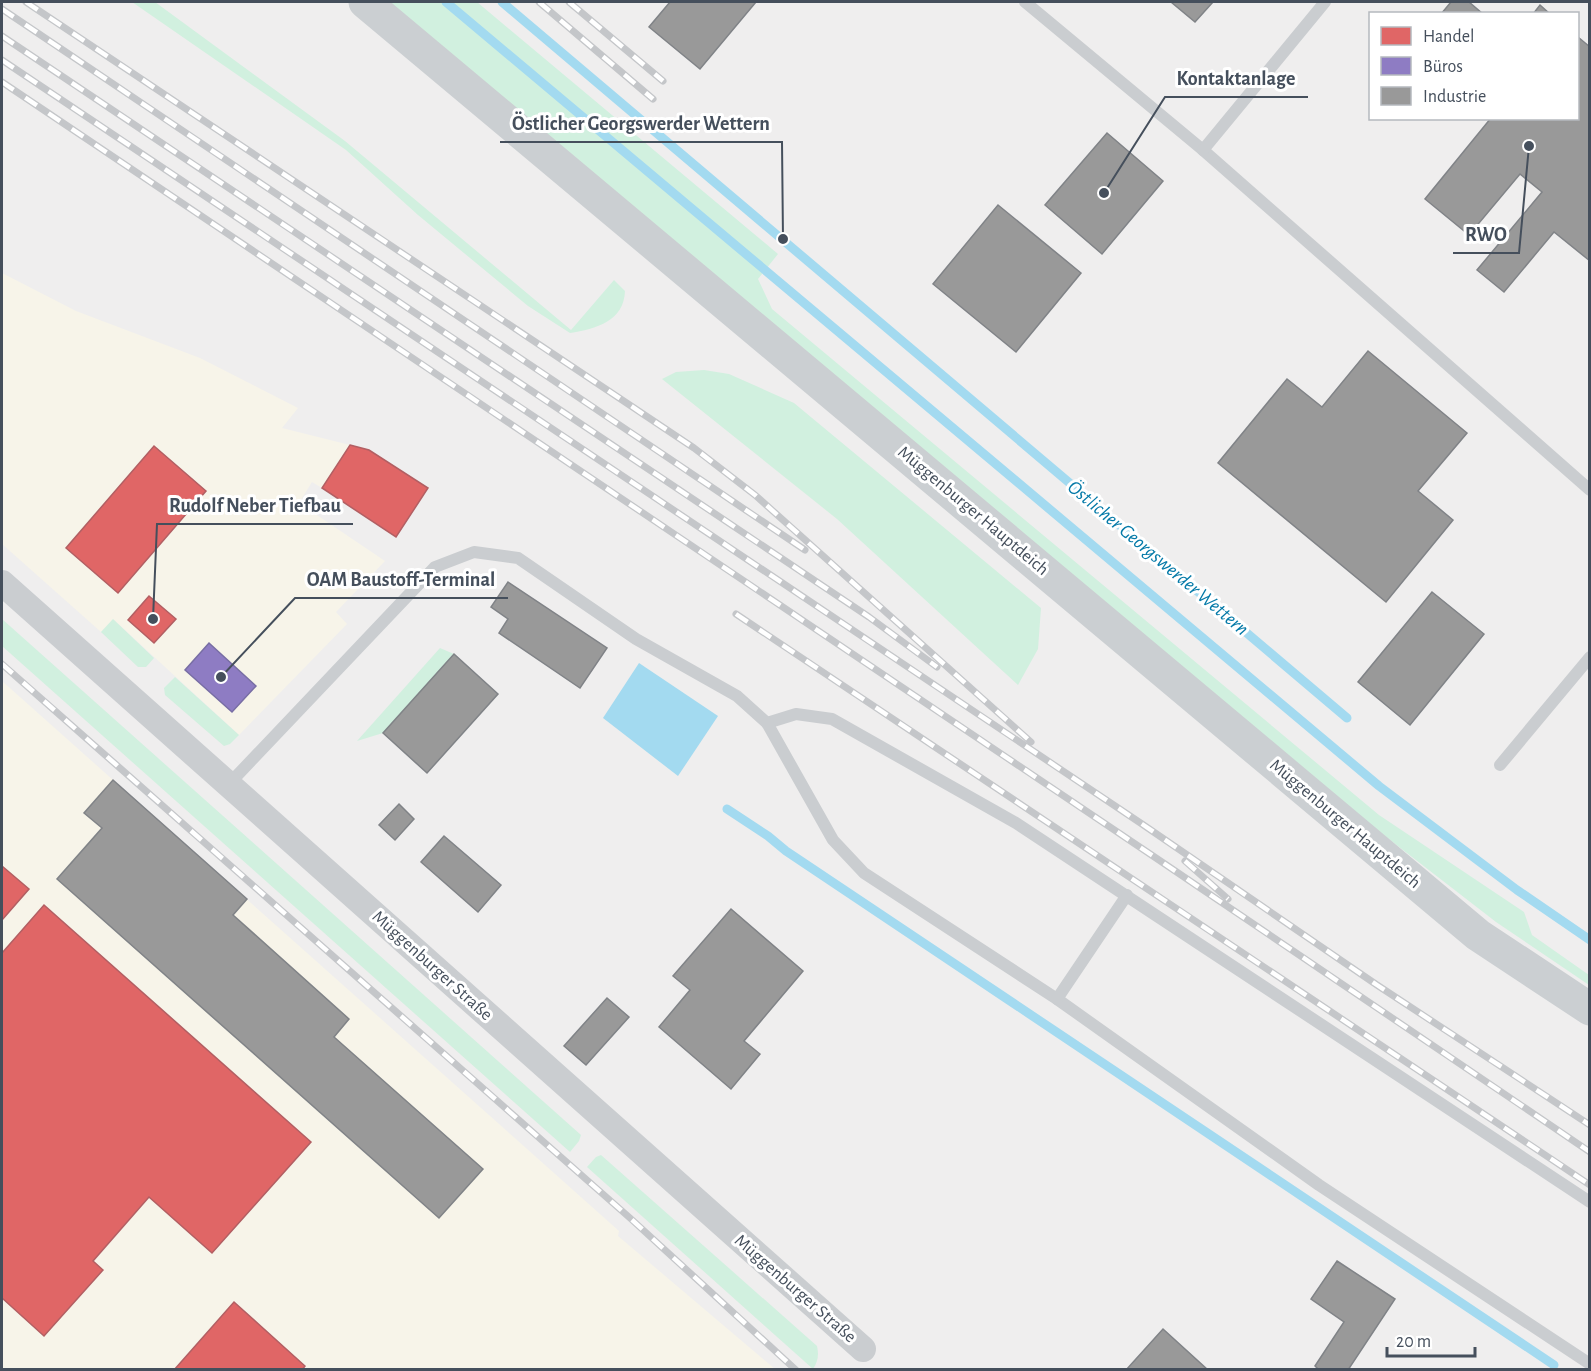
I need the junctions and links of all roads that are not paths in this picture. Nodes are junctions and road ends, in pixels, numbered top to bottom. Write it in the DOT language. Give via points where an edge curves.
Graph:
graph roads {
  1 [pos="365,2"];
  2 [pos="1025,2"];
  3 [pos="1325,2"];
  4 [pos="1203,150"];
  5 [pos="1590,490"];
  6 [pos="2,583"];
  7 [pos="1590,657"];
  8 [pos="767,723"];
  9 [pos="1500,765"];
  10 [pos="228,785"];
  11 [pos="1126,895"];
  12 [pos="1057,999"];
  13 [pos="1590,1009"];
  14 [pos="1590,1202"];
  15 [pos="863,1348"];
  16 [pos="1590,1364"];
  1 -- 13 [label="street, Müggenburger Hauptdeich" via="1478,935"];
  2 -- 4 [label="lane"];
  3 -- 4 [label="lane"];
  4 -- 5 [label="lane"];
  6 -- 10 [label="street, Müggenburger Straße"];
  7 -- 9 [label="lane"];
  8 -- 10 [label="lane" via="736,696 636,639 518,558 474,552 435,567"];
  8 -- 11 [label="lane" via="796,714 832,718 1016,823"];
  8 -- 12 [label="lane" via="833,840 864,873"];
  10 -- 15 [label="street, Müggenburger Straße"];
  11 -- 12 [label="lane"];
  11 -- 14 [label="lane"];
  12 -- 16 [label="lane" via="1319,1185"];
}
